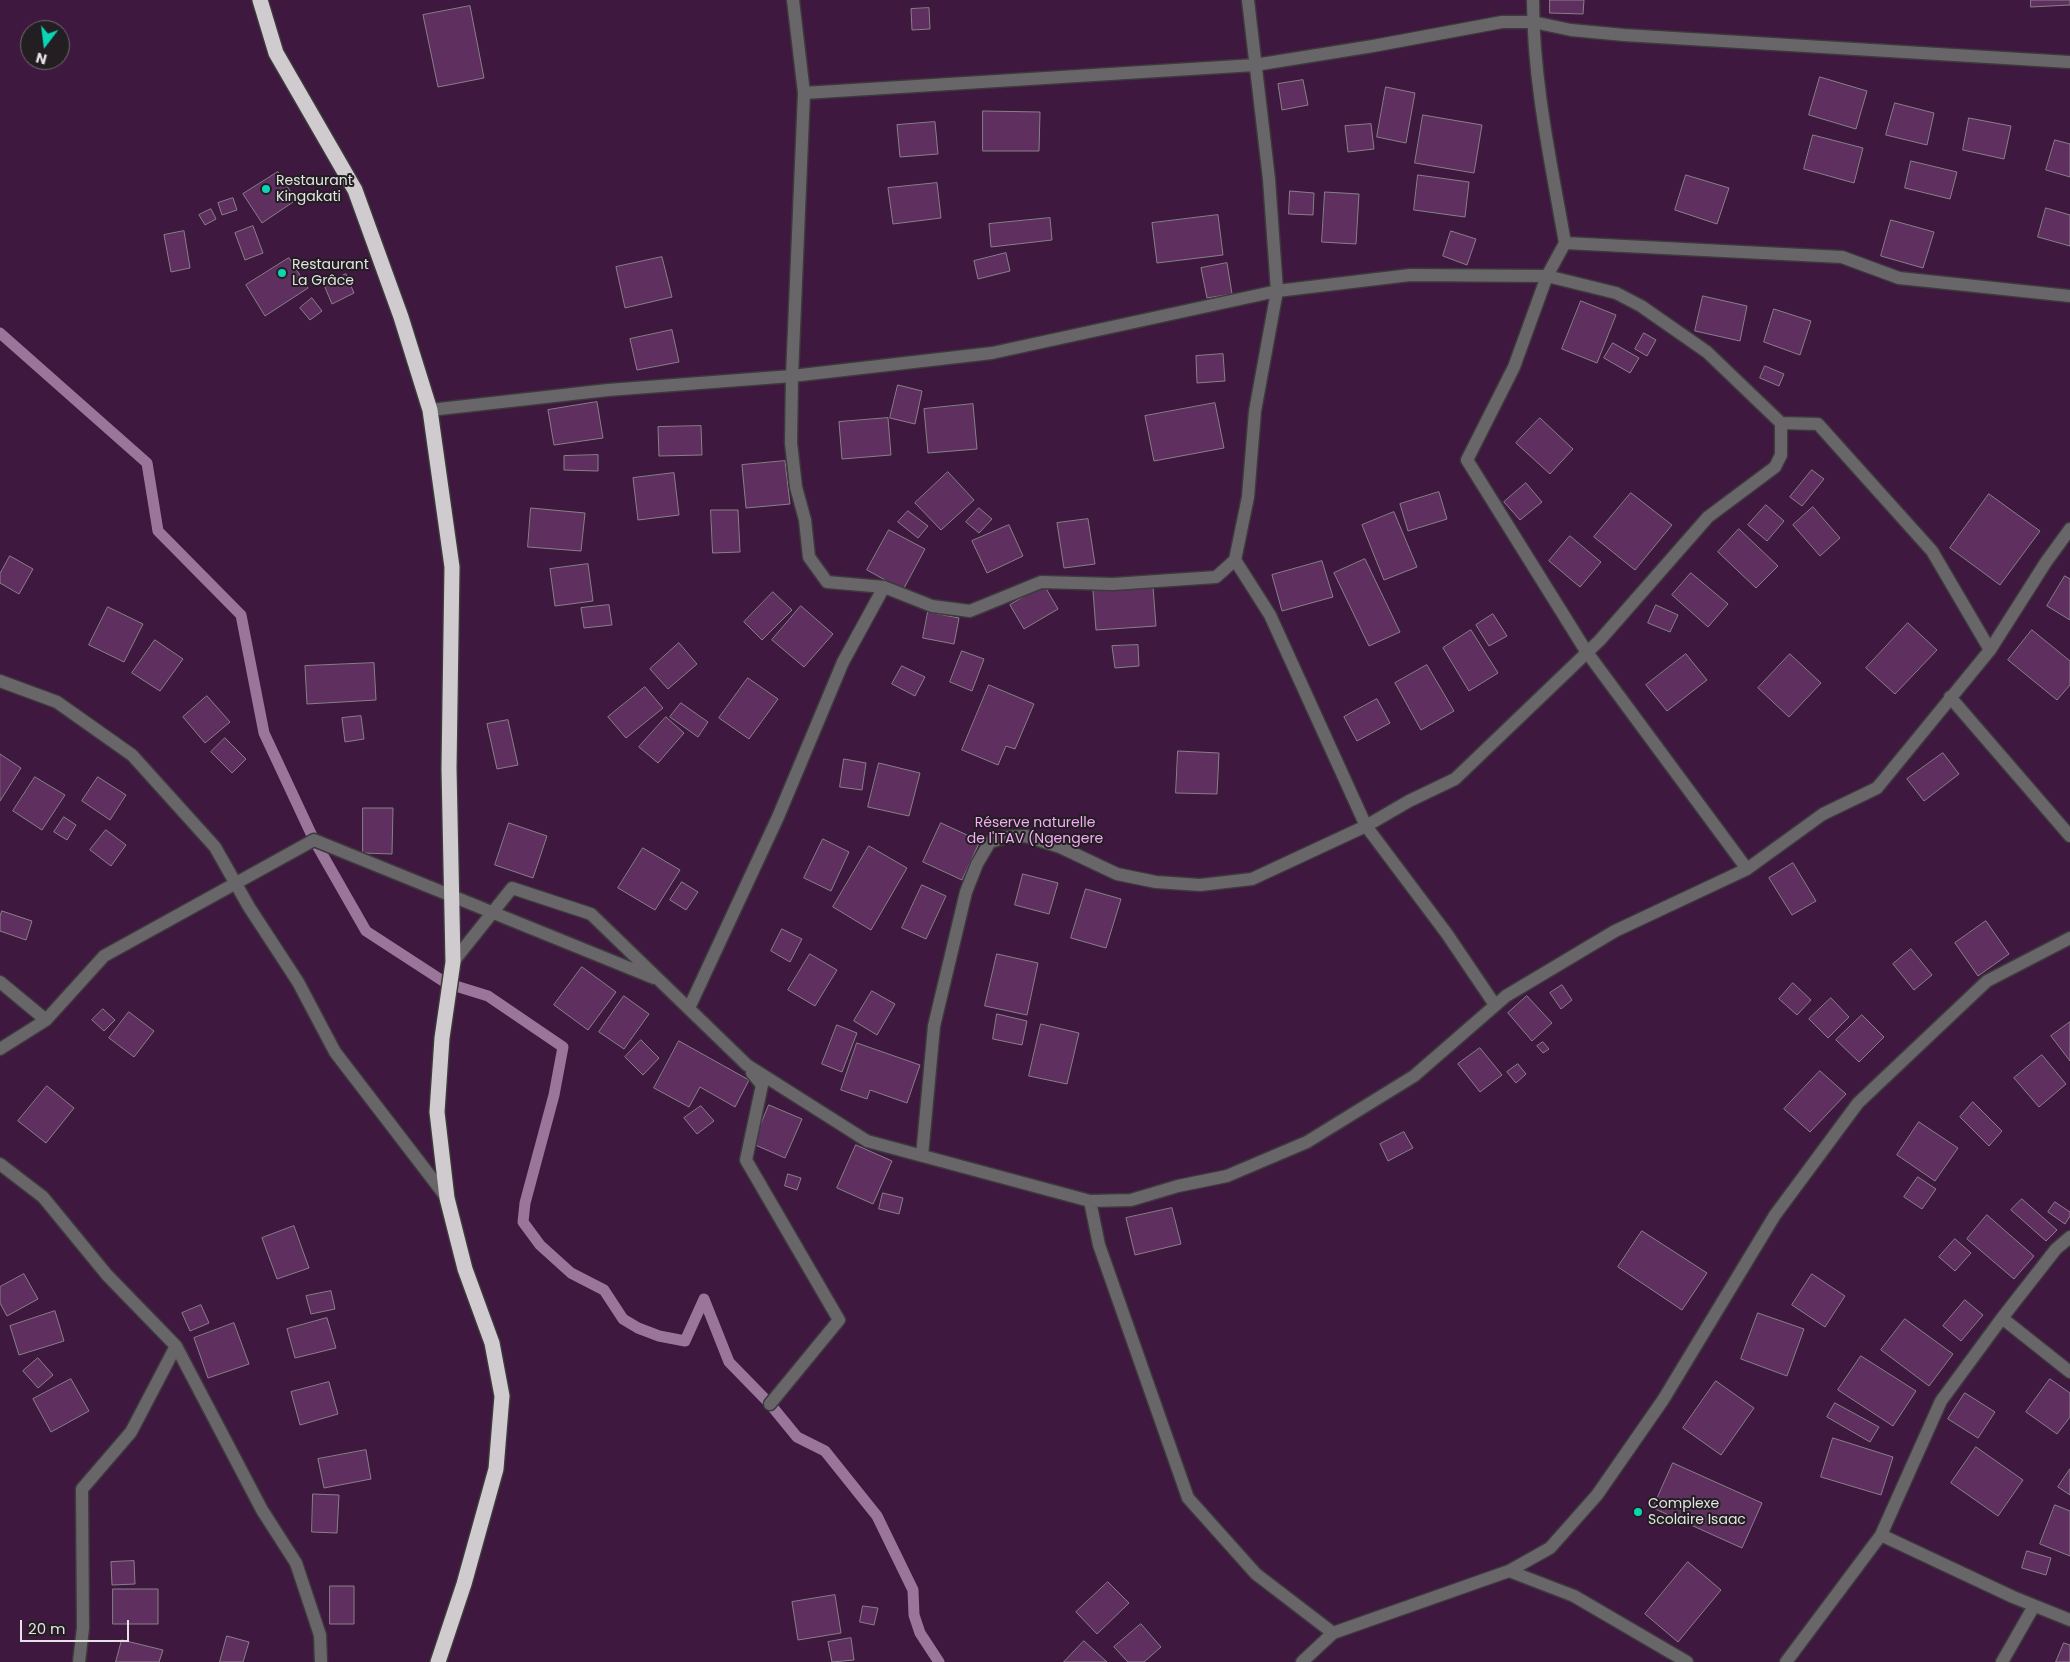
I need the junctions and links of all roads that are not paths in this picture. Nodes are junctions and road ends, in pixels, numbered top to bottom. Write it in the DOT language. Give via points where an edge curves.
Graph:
graph roads {
  1 [pos="260,0"];
  2 [pos="793,0"];
  3 [pos="1248,0"];
  4 [pos="1533,0"];
  5 [pos="1533,22"];
  6 [pos="2070,62"];
  7 [pos="1255,65"];
  8 [pos="804,93"];
  9 [pos="1565,242"];
  10 [pos="1547,276"];
  11 [pos="1277,290"];
  12 [pos="2070,296"];
  13 [pos="792,376"];
  14 [pos="430,410"];
  15 [pos="1782,423"];
  16 [pos="2070,529"];
  17 [pos="1235,560"];
  18 [pos="884,587"];
  19 [pos="1990,650"];
  20 [pos="1586,651"];
  21 [pos="0,681"];
  22 [pos="1950,697"];
  23 [pos="1366,826"];
  24 [pos="2070,836"];
  25 [pos="1747,869"];
  26 [pos="2070,938"];
  27 [pos="453,962"];
  28 [pos="0,982"];
  29 [pos="1495,1005"];
  30 [pos="690,1008"];
  31 [pos="46,1020"];
  32 [pos="0,1049"];
  33 [pos="922,1156"];
  34 [pos="0,1164"];
  35 [pos="448,1198"];
  36 [pos="1090,1201"];
  37 [pos="2070,1237"];
  38 [pos="2002,1318"];
  39 [pos="176,1346"];
  40 [pos="2070,1372"];
  41 [pos="770,1404"];
  42 [pos="1881,1535"];
  43 [pos="1509,1571"];
  44 [pos="2034,1606"];
  45 [pos="2070,1620"];
  46 [pos="1333,1633"];
  47 [pos="79,1662"];
  48 [pos="321,1662"];
  49 [pos="438,1662"];
  50 [pos="1302,1662"];
  51 [pos="1686,1662"];
  52 [pos="1786,1662"];
  53 [pos="2002,1662"];
  1 -- 14 [label="highway" via="276,53 355,190"];
  2 -- 8 [label="street"];
  3 -- 7 [label="street"];
  4 -- 5 [label="street"];
  5 -- 6 [label="street" via="1571,30 1624,35"];
  5 -- 7 [label="street" via="1502,22"];
  5 -- 9 [label="street" via="1543,118"];
  7 -- 8 [label="street"];
  7 -- 11 [label="street" via="1269,179"];
  8 -- 13 [label="street"];
  9 -- 10 [label="street"];
  9 -- 12 [label="street" via="1842,257 1900,278"];
  10 -- 11 [label="street" via="1410,275"];
  10 -- 15 [label="street" via="1616,293 1640,306 1707,352"];
  10 -- 20 [label="street" via="1514,367 1467,460"];
  11 -- 13 [label="street" via="992,353"];
  11 -- 17 [label="street" via="1255,411 1248,498"];
  13 -- 14 [label="street" via="608,390"];
  13 -- 18 [label="street" via="791,442 810,557 826,582"];
  14 -- 27 [label="highway" via="452,567 449,768"];
  15 -- 19 [label="street" via="1818,424 1932,551"];
  15 -- 20 [label="street" via="1781,455 1775,467 1708,517 1600,640"];
  16 -- 19 [label="street"];
  17 -- 18 [label="street" via="1216,577 1113,584 1042,582 970,611 932,606"];
  17 -- 23 [label="street" via="1270,615"];
  18 -- 30 [label="street" via="843,662 778,817"];
  19 -- 22 [label="street"];
  20 -- 23 [label="street" via="1455,779"];
  20 -- 25 [label="street"];
  21 -- 35 [label="street" via="56,702 132,755 215,847 298,982 335,1052"];
  22 -- 24 [label="street"];
  22 -- 25 [label="street" via="1877,788 1823,814"];
  23 -- 29 [label="street" via="1447,934"];
  23 -- 33 [label="street" via="1252,879 1200,885 1156,882 1118,874 1060,846 1026,836 990,842 966,892 934,1026"];
  25 -- 29 [label="street" via="1615,931"];
  26 -- 43 [label="street" via="1987,981 1858,1103 1775,1215 1663,1400 1597,1495 1550,1548"];
  27 -- 30 [label="street" via="512,888 591,914"];
  27 -- 35 [label="highway" via="442,1038 437,1112"];
  28 -- 31 [label="street"];
  29 -- 36 [label="street" via="1414,1076 1307,1142 1228,1176 1131,1200"];
  30 -- 33 [label="street" via="747,1065 818,1112 867,1142"];
  31 -- 32 [label="street"];
  31 -- 41 [label="street" via="104,956 314,840 678,986 762,1085 746,1160 838,1320"];
  33 -- 36 [label="street"];
  34 -- 39 [label="street" via="43,1197 107,1275"];
  35 -- 49 [label="highway" via="464,1269 492,1343 502,1396 496,1469"];
  36 -- 46 [label="street" via="1099,1245 1188,1498 1256,1574"];
  37 -- 38 [label="street" via="2056,1249"];
  38 -- 40 [label="street"];
  38 -- 42 [label="street" via="1941,1401"];
  39 -- 47 [label="street" via="130,1432 82,1489"];
  39 -- 48 [label="street" via="262,1510 296,1563 320,1635"];
  42 -- 44 [label="street"];
  42 -- 52 [label="street"];
  43 -- 46 [label="street"];
  43 -- 51 [label="street" via="1574,1596"];
  44 -- 45 [label="street"];
  44 -- 53 [label="street"];
  46 -- 50 [label="street"];
}
